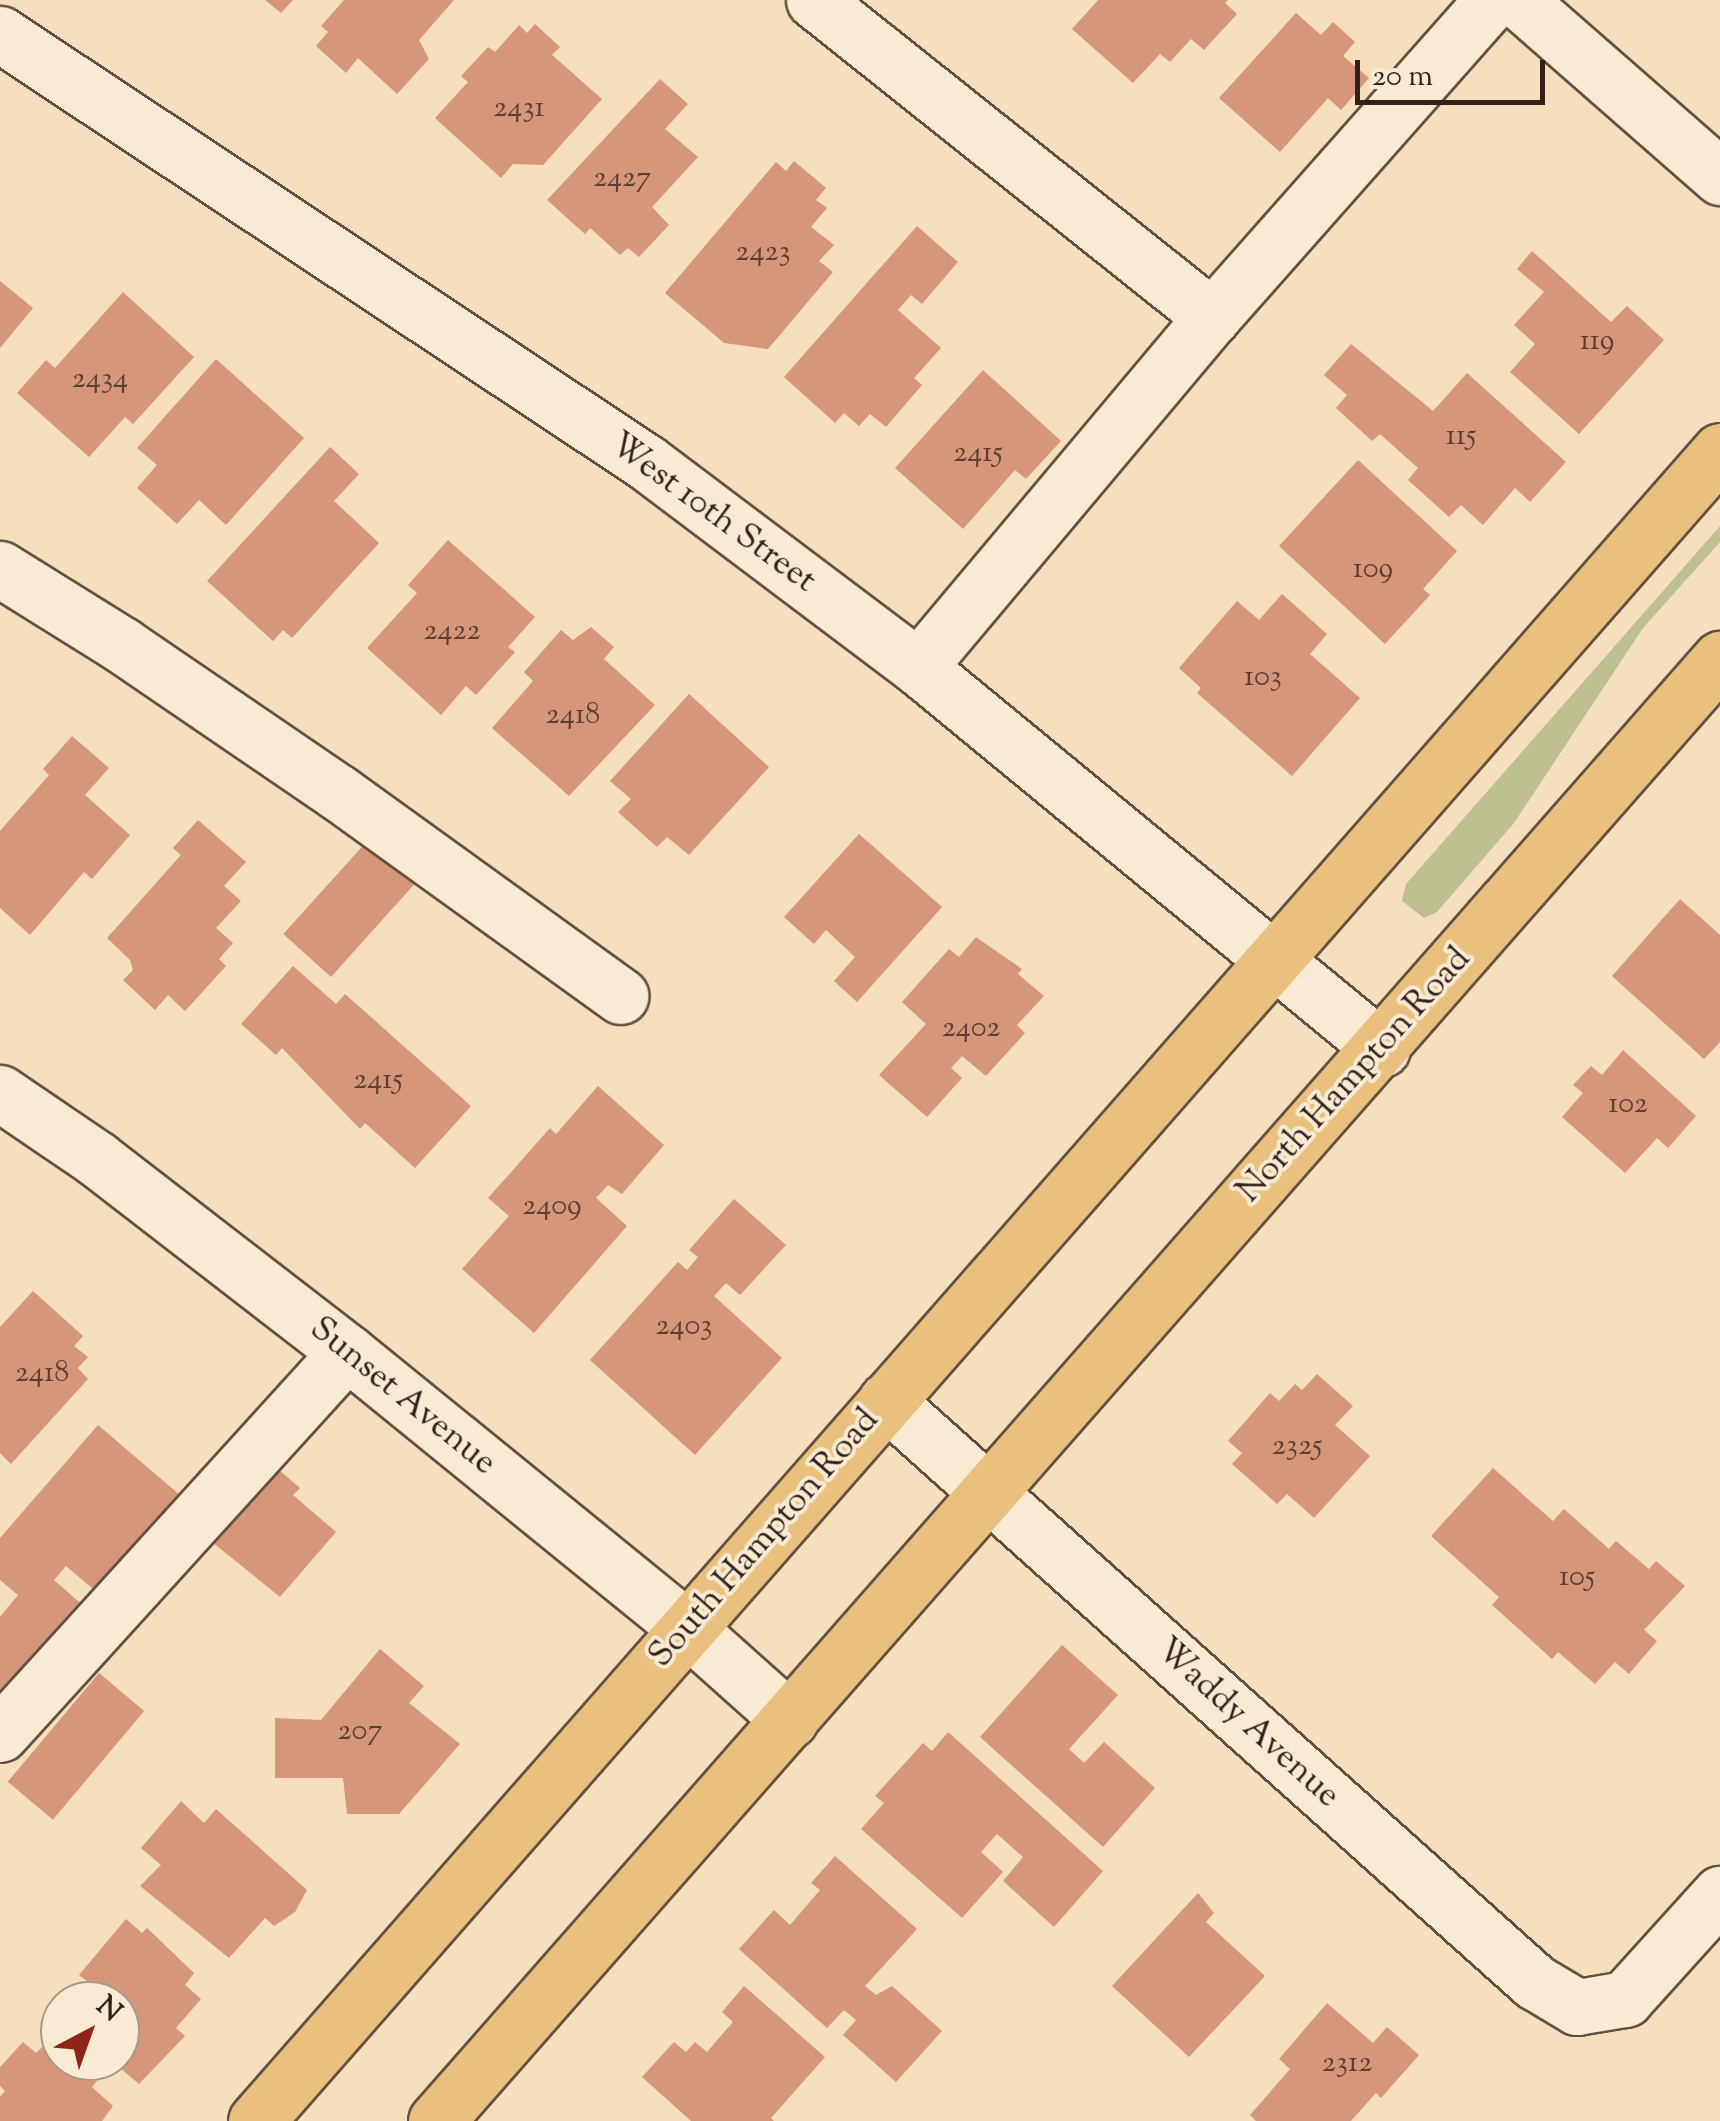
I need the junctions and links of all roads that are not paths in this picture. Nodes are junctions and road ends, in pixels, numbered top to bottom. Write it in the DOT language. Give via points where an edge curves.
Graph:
graph roads {
  1 [pos="814,0"];
  2 [pos="1492,0"];
  3 [pos="1518,0"];
  4 [pos="0,34"];
  5 [pos="1720,177"];
  6 [pos="1212,317"];
  7 [pos="1720,452"];
  8 [pos="0,569"];
  9 [pos="1720,659"];
  10 [pos="918,667"];
  11 [pos="1276,960"];
  12 [pos="620,996"];
  13 [pos="1382,1049"];
  14 [pos="0,1093"];
  15 [pos="347,1352"];
  16 [pos="886,1401"];
  17 [pos="990,1492"];
  18 [pos="687,1628"];
  19 [pos="790,1720"];
  20 [pos="0,1734"];
  21 [pos="1720,1894"];
  22 [pos="256,2121"];
  23 [pos="436,2121"];
  1 -- 6 [label="street"];
  2 -- 6 [label="street"];
  3 -- 5 [label="street"];
  4 -- 10 [label="street, West 10th Street" via="630,452"];
  6 -- 10 [label="street"];
  7 -- 11 [label="main road"];
  8 -- 12 [label="street" via="339,793"];
  9 -- 13 [label="main road, North Hampton Road"];
  10 -- 11 [label="street, West 10th Street"];
  11 -- 13 [label="street, West 10th Street"];
  11 -- 16 [label="main road, South Hampton Road"];
  13 -- 17 [label="main road, North Hampton Road"];
  14 -- 15 [label="street, Sunset Avenue"];
  15 -- 18 [label="street, Sunset Avenue"];
  15 -- 20 [label="street"];
  16 -- 17 [label="street, Waddy Avenue"];
  16 -- 18 [label="main road, South Hampton Road"];
  17 -- 19 [label="main road"];
  17 -- 21 [label="street, Waddy Avenue" via="1535,1982 1577,2008 1625,1998"];
  18 -- 19 [label="street, Sunset Avenue"];
  18 -- 22 [label="main road, South Hampton Road"];
  19 -- 23 [label="main road"];
}
